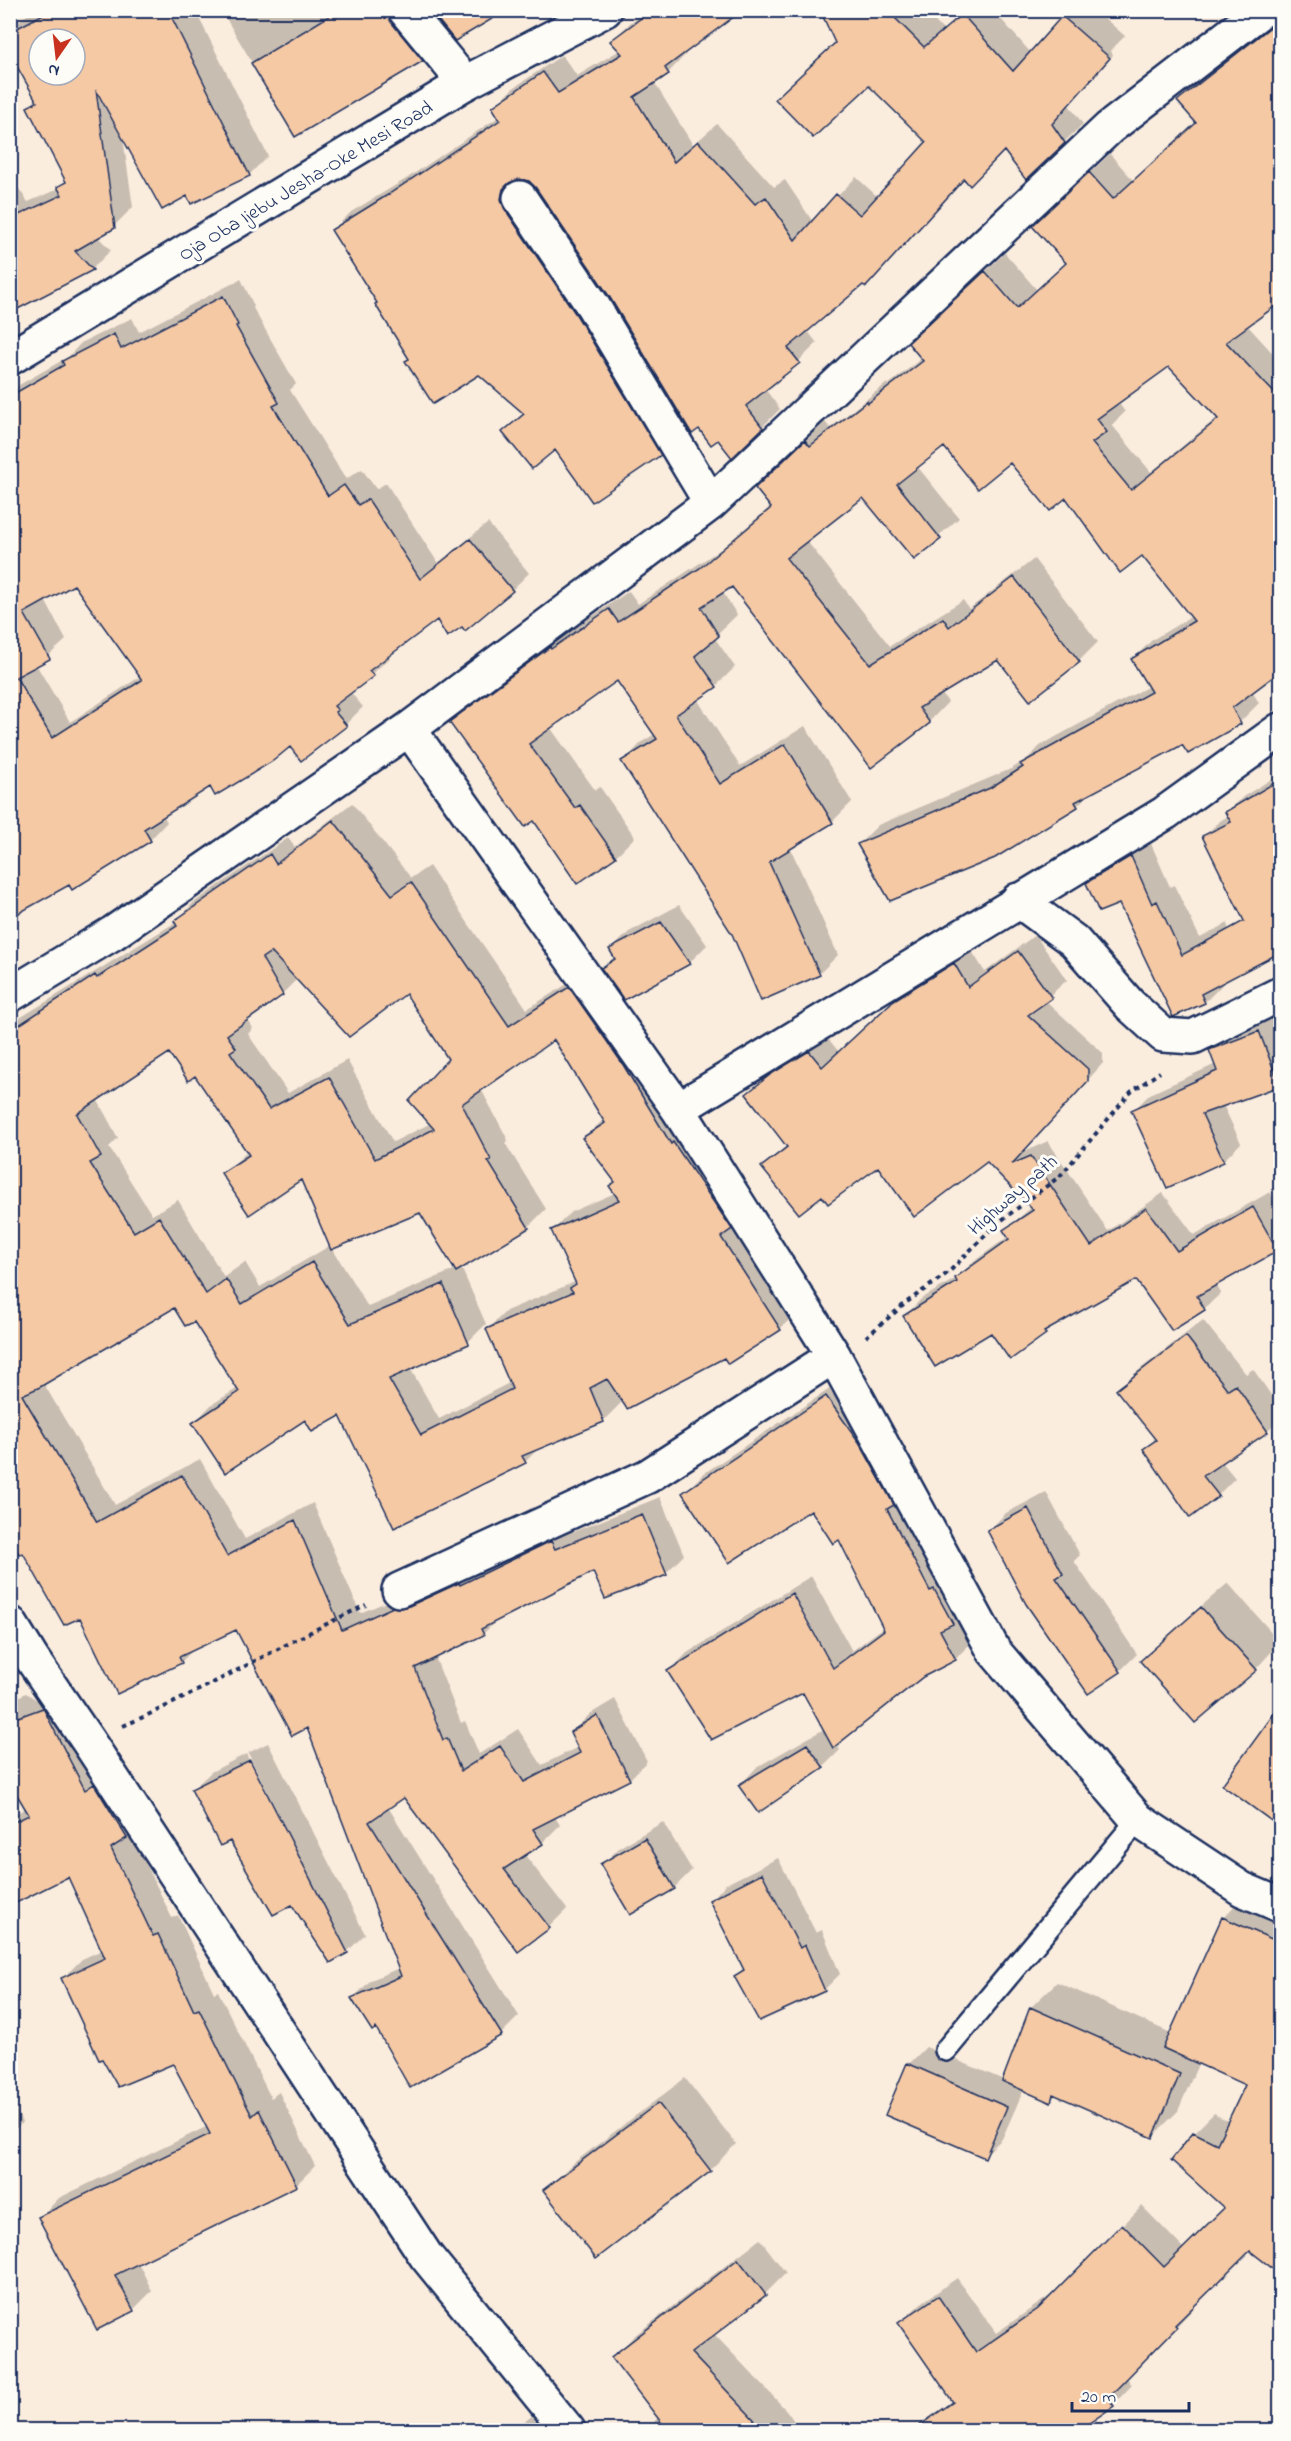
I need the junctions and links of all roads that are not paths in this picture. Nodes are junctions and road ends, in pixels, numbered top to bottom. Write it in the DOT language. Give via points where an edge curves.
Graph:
graph roads {
  1 [pos="405,10"];
  2 [pos="605,10"];
  3 [pos="1262,10"];
  4 [pos="465,83"];
  5 [pos="520,198"];
  6 [pos="10,358"];
  7 [pos="711,503"];
  8 [pos="409,729"];
  9 [pos="1281,729"];
  10 [pos="1018,900"];
  11 [pos="1281,994"];
  12 [pos="10,995"];
  13 [pos="678,1109"];
  14 [pos="834,1356"];
  15 [pos="399,1590"];
  16 [pos="10,1623"];
  17 [pos="21,1664"];
  18 [pos="1138,1820"];
  19 [pos="1281,1905"];
  20 [pos="946,2050"];
  21 [pos="568,2430"];
  1 -- 4 [label="street"];
  2 -- 4 [label="street, Oja Oba Ijebu Jesha-Oke Mesi Road"];
  3 -- 7 [label="street" via="1109,128"];
  4 -- 6 [label="street, Oja Oba Ijebu Jesha-Oke Mesi Road"];
  5 -- 7 [label="street" via="593,306"];
  7 -- 8 [label="street"];
  8 -- 12 [label="street" via="113,933"];
  8 -- 13 [label="street"];
  9 -- 10 [label="street" via="1165,813"];
  10 -- 11 [label="street" via="1074,941 1162,1035 1192,1037"];
  10 -- 13 [label="street"];
  13 -- 14 [label="street"];
  14 -- 15 [label="street" via="648,1476"];
  14 -- 18 [label="street" via="994,1651"];
  16 -- 17 [label="street"];
  17 -- 21 [label="street" via="88,1741 426,2256"];
  18 -- 19 [label="street" via="1242,1889"];
  18 -- 20 [label="lane"];
}
